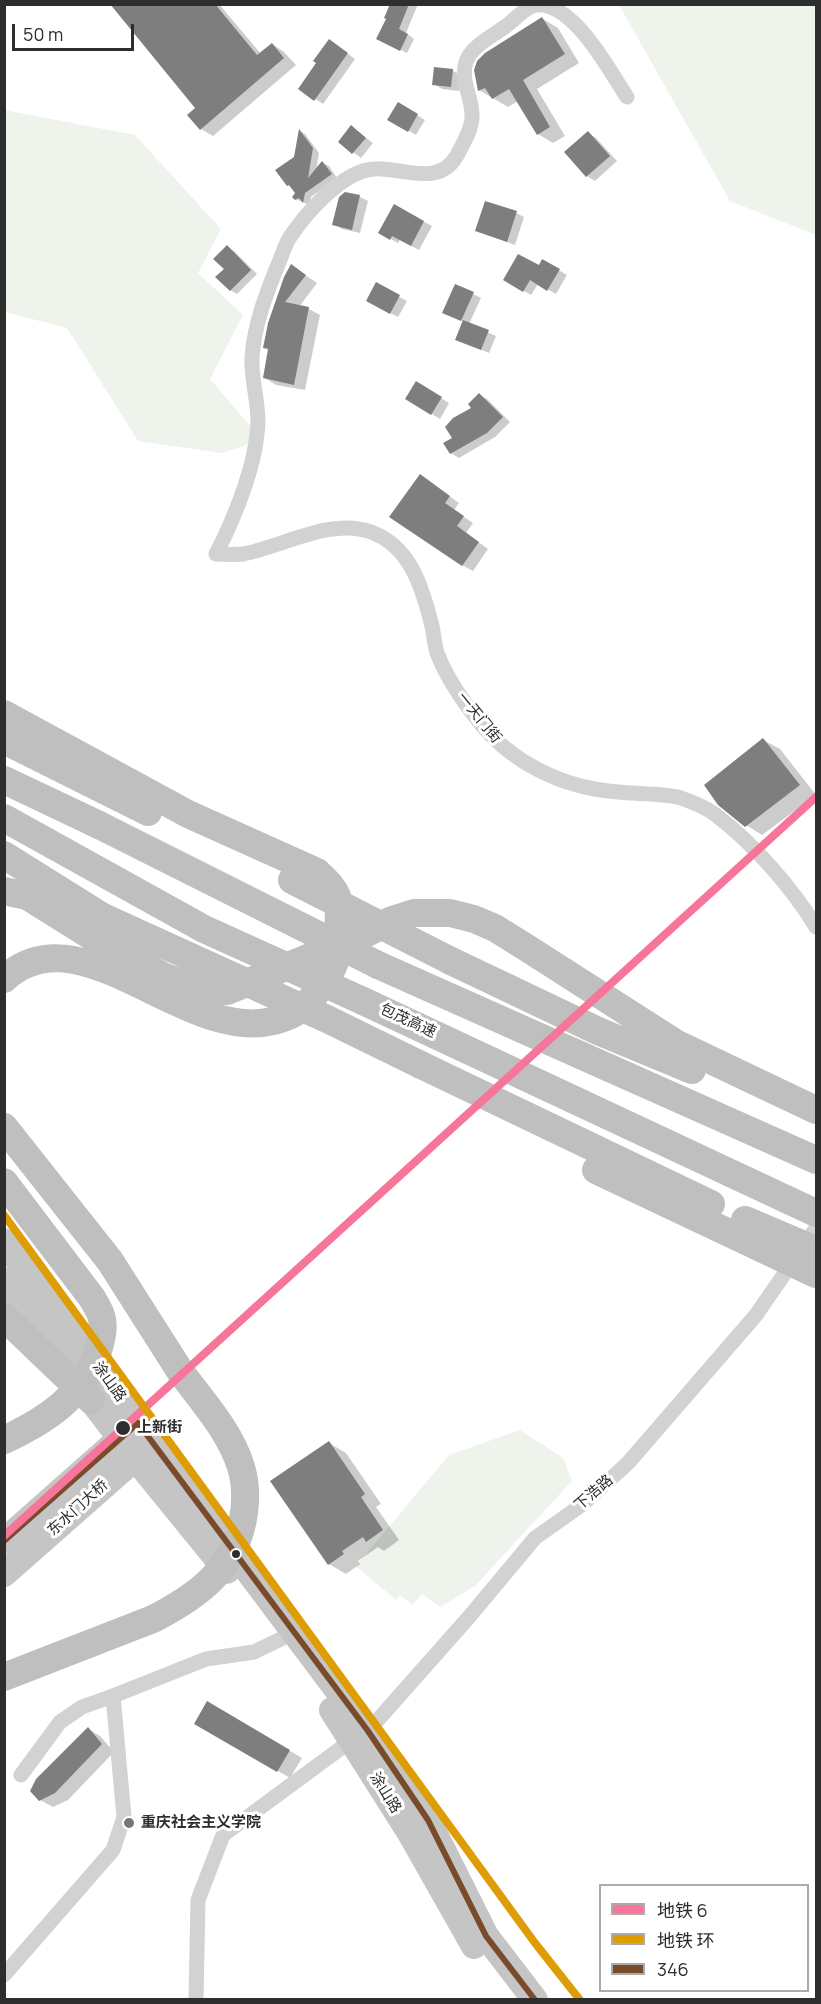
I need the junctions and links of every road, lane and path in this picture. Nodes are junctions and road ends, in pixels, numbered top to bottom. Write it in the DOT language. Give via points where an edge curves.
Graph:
graph roads {
  1 [pos="627,97"];
  2 [pos="4,714"];
  3 [pos="4,740"];
  4 [pos="4,780"];
  5 [pos="4,818"];
  6 [pos="4,855"];
  7 [pos="4,865"];
  8 [pos="45,882"];
  9 [pos="4,891"];
  10 [pos="816,927"];
  11 [pos="4,979"];
  12 [pos="676,1054"];
  13 [pos="816,1110"];
  14 [pos="816,1121"];
  15 [pos="4,1126"];
  16 [pos="4,1150"];
  17 [pos="816,1160"];
  18 [pos="600,1162"];
  19 [pos="4,1182"];
  20 [pos="816,1214"];
  21 [pos="816,1228"];
  22 [pos="4,1241"];
  23 [pos="816,1250"];
  24 [pos="816,1274"];
  25 [pos="4,1280"];
  26 [pos="4,1317"];
  27 [pos="180,1371"];
  28 [pos="91,1400"];
  29 [pos="4,1440"];
  30 [pos="136,1440"];
  31 [pos="4,1541"];
  32 [pos="4,1574"];
  33 [pos="283,1638"];
  34 [pos="4,1677"];
  35 [pos="113,1696"];
  36 [pos="360,1736"];
  37 [pos="21,1775"];
  38 [pos="4,1975"];
  39 [pos="196,2000"];
  40 [pos="513,2000"];
  41 [pos="535,2000"];
  1 -- 10 [label="street, 一天门街" via="581,28 564,13 534,5 470,53 463,78 473,116 466,137 446,168 432,174 365,170 336,186 308,215 289,238 264,298 252,358 258,421 255,441 235,517 216,554 243,554 332,530 359,529 383,538 404,554 413,570 432,623 437,653 455,687 506,751 548,776 596,791 679,797 716,814 749,844 801,903"];
  2 -- 11 [label="highway, bridge" via="188,814 317,872 340,900 336,957 320,988 303,1008 262,1024 213,1018 111,970 70,958 43,959 15,969"];
  3 -- 12 [label="highway, bridge" via="536,1002"];
  4 -- 17 [label="highway, bridge" via="378,965"];
  5 -- 20 [label="highway, 包茂高速, bridge" via="204,929"];
  6 -- 8 [label="highway"];
  7 -- 8 [label="highway"];
  8 -- 18 [label="highway, bridge" via="103,917 427,1068 504,1118"];
  9 -- 12 [label="highway, bridge" via="27,896 165,977 194,987 227,991 392,920 414,914 450,913 495,928"];
  12 -- 13 [label="highway"];
  12 -- 14 [label="highway"];
  15 -- 27 [label="highway" via="110,1261"];
  16 -- 27 [label="highway" via="96,1271"];
  18 -- 23 [label="highway, bridge"];
  18 -- 24 [label="highway, bridge"];
  19 -- 29 [label="highway, bridge" via="92,1298 102,1316 103,1334 93,1366 77,1390 59,1408"];
  21 -- 36 [label="street, 下浩路" via="756,1315 628,1463 584,1504 535,1538"];
  22 -- 30 [label="main road, 涂山路"];
  25 -- 28 [label="main road, 涂山路"];
  26 -- 28 [label="highway"];
  27 -- 34 [label="highway, bridge" via="232,1446 246,1484 243,1521 228,1560 213,1579 176,1607"];
  28 -- 30 [label="main road, 涂山路"];
  30 -- 31 [label="main road, 东水门大桥"];
  30 -- 32 [label="main road, 东水门大桥"];
  30 -- 33 [label="main road, 涂山路"];
  30 -- 36 [label="main road, 涂山路"];
  33 -- 35 [label="street" via="254,1652 206,1659"];
  33 -- 36 [label="main road, 涂山路"];
  35 -- 37 [label="street" via="82,1707 60,1722"];
  35 -- 38 [label="street" via="124,1817 113,1850"];
  36 -- 39 [label="street, 下浩路" via="223,1835 198,1900"];
  36 -- 40 [label="main road, 涂山路" via="471,1944"];
  36 -- 41 [label="main road, 涂山路" via="428,1820 486,1936"];
}
